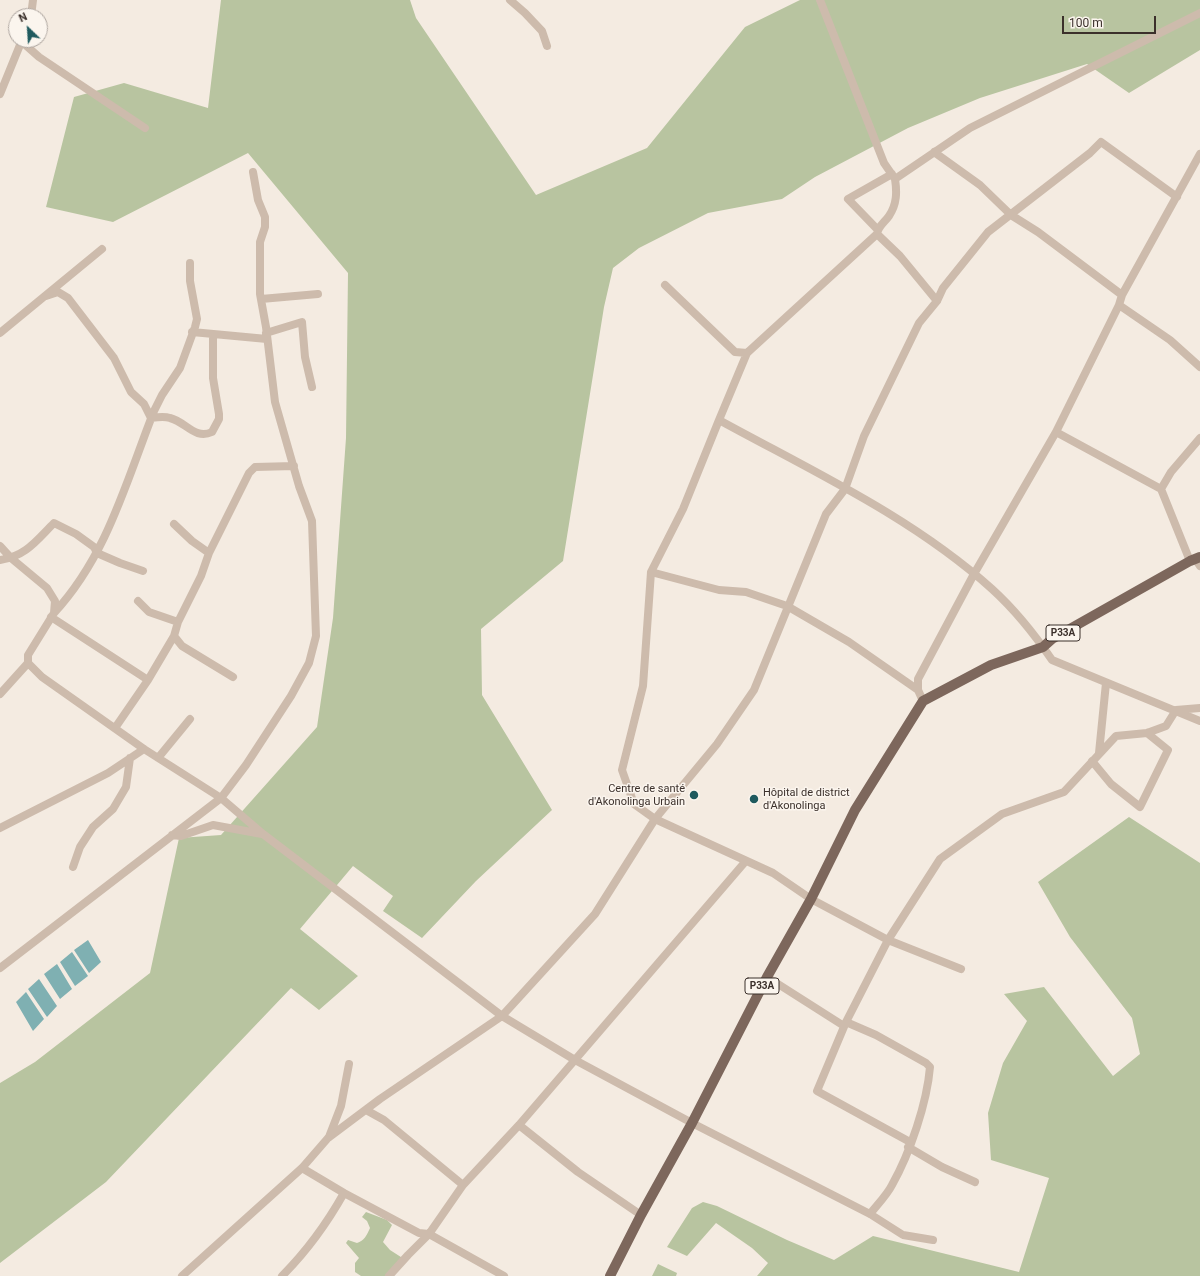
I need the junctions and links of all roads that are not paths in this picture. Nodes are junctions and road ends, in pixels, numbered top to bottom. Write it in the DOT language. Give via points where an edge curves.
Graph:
graph roads {
  1 [pos="510,0"];
  2 [pos="820,0"];
  3 [pos="1200,13"];
  4 [pos="547,46"];
  5 [pos="18,48"];
  6 [pos="29,48"];
  7 [pos="0,94"];
  8 [pos="145,128"];
  9 [pos="934,152"];
  10 [pos="1200,154"];
  11 [pos="253,172"];
  12 [pos="893,176"];
  13 [pos="1177,197"];
  14 [pos="1011,216"];
  15 [pos="877,232"];
  16 [pos="102,249"];
  17 [pos="190,264"];
  18 [pos="665,285"];
  19 [pos="318,294"];
  20 [pos="1122,295"];
  21 [pos="46,296"];
  22 [pos="261,299"];
  23 [pos="936,301"];
  24 [pos="1119,305"];
  25 [pos="192,332"];
  26 [pos="0,333"];
  27 [pos="212,334"];
  28 [pos="267,336"];
  29 [pos="747,353"];
  30 [pos="1200,367"];
  31 [pos="312,387"];
  32 [pos="151,418"];
  33 [pos="719,420"];
  34 [pos="1056,432"];
  35 [pos="1200,438"];
  36 [pos="294,466"];
  37 [pos="845,489"];
  38 [pos="1161,489"];
  39 [pos="174,524"];
  40 [pos="0,546"];
  41 [pos="97,553"];
  42 [pos="210,553"];
  43 [pos="11,558"];
  44 [pos="0,560"];
  45 [pos="1197,561"];
  46 [pos="143,571"];
  47 [pos="651,572"];
  48 [pos="974,574"];
  49 [pos="138,601"];
  50 [pos="787,606"];
  51 [pos="53,615"];
  52 [pos="178,622"];
  53 [pos="174,636"];
  54 [pos="1043,647"];
  55 [pos="28,663"];
  56 [pos="233,677"];
  57 [pos="148,680"];
  58 [pos="1106,683"];
  59 [pos="918,690"];
  60 [pos="0,694"];
  61 [pos="923,701"];
  62 [pos="1200,708"];
  63 [pos="1176,710"];
  64 [pos="190,719"];
  65 [pos="1200,721"];
  66 [pos="115,728"];
  67 [pos="1147,733"];
  68 [pos="144,749"];
  69 [pos="1099,753"];
  70 [pos="130,758"];
  71 [pos="158,758"];
  72 [pos="1092,761"];
  73 [pos="221,798"];
  74 [pos="655,819"];
  75 [pos="0,828"];
  76 [pos="263,834"];
  77 [pos="172,835"];
  78 [pos="745,862"];
  79 [pos="73,867"];
  80 [pos="811,899"];
  81 [pos="888,940"];
  82 [pos="0,968"];
  83 [pos="961,969"];
  84 [pos="767,977"];
  85 [pos="502,1016"];
  86 [pos="845,1024"];
  87 [pos="575,1060"];
  88 [pos="349,1064"];
  89 [pos="366,1110"];
  90 [pos="692,1124"];
  91 [pos="519,1125"];
  92 [pos="328,1138"];
  93 [pos="909,1145"];
  94 [pos="302,1168"];
  95 [pos="976,1182"];
  96 [pos="462,1185"];
  97 [pos="344,1193"];
  98 [pos="870,1214"];
  99 [pos="641,1215"];
  100 [pos="429,1234"];
  101 [pos="933,1240"];
  102 [pos="182,1276"];
  103 [pos="282,1276"];
  104 [pos="389,1276"];
  105 [pos="504,1276"];
  106 [pos="610,1276"];
  1 -- 4 [label="street" via="542,31"];
  2 -- 12 [label="street" via="884,163"];
  3 -- 9 [label="street" via="970,128"];
  5 -- 7 [label="street"];
  6 -- 8 [label="street"];
  9 -- 12 [label="street"];
  9 -- 14 [label="street" via="980,185"];
  10 -- 13 [label="street"];
  11 -- 22 [label="street" via="258,200 265,217 260,242"];
  12 -- 15 [label="street" via="897,195 890,216"];
  12 -- 15 [label="street" via="848,199"];
  13 -- 14 [label="street" via="1101,142"];
  13 -- 20 [label="street"];
  14 -- 20 [label="street" via="1038,232"];
  14 -- 23 [label="street" via="988,232 943,288"];
  15 -- 23 [label="street"];
  15 -- 29 [label="street"];
  16 -- 21 [label="street"];
  17 -- 25 [label="street" via="196,319"];
  18 -- 29 [label="street" via="735,352"];
  19 -- 22 [label="street"];
  20 -- 24 [label="street"];
  21 -- 26 [label="street"];
  21 -- 32 [label="street" via="58,292 68,298 114,358 131,392 144,404"];
  22 -- 28 [label="street"];
  23 -- 37 [label="street" via="919,323 867,429"];
  24 -- 30 [label="street" via="1170,340"];
  24 -- 34 [label="street"];
  25 -- 27 [label="street"];
  25 -- 32 [label="street" via="180,368 162,395"];
  27 -- 28 [label="street"];
  27 -- 32 [label="street" via="213,378 219,414 212,432 199,435 171,418"];
  28 -- 31 [label="street" via="302,322"];
  28 -- 36 [label="street" via="275,402"];
  29 -- 33 [label="street"];
  32 -- 41 [label="street" via="132,474 109,531"];
  33 -- 37 [label="street"];
  33 -- 47 [label="street" via="683,509"];
  34 -- 38 [label="street"];
  34 -- 48 [label="street"];
  35 -- 38 [label="street" via="1171,472"];
  36 -- 42 [label="street" via="253,468"];
  36 -- 73 [label="street" via="312,521 316,636 313,652 310,663 291,696"];
  37 -- 48 [label="street" via="910,527"];
  37 -- 50 [label="street" via="826,514"];
  38 -- 45 [label="street"];
  39 -- 42 [label="street"];
  40 -- 43 [label="street"];
  41 -- 43 [label="street" via="94,547 76,534 54,523 24,552"];
  41 -- 46 [label="street"];
  41 -- 51 [label="street" via="72,594"];
  42 -- 52 [label="street"];
  43 -- 44 [label="street"];
  43 -- 51 [label="street" via="47,588 55,601"];
  45 -- 54 [label="main road, P33A" via="1052,639"];
  47 -- 50 [label="street" via="719,590 746,592"];
  47 -- 74 [label="street" via="643,686 622,770 634,804"];
  48 -- 54 [label="street" via="993,590"];
  48 -- 59 [label="street" via="918,679"];
  49 -- 52 [label="street" via="149,612"];
  50 -- 59 [label="street" via="849,642"];
  50 -- 74 [label="street" via="754,690 717,744"];
  51 -- 55 [label="street" via="28,655"];
  51 -- 57 [label="street"];
  52 -- 53 [label="street"];
  53 -- 56 [label="street" via="182,646"];
  53 -- 57 [label="street"];
  54 -- 58 [label="street" via="1052,660"];
  54 -- 61 [label="main road, P33A" via="991,665"];
  55 -- 60 [label="street"];
  55 -- 66 [label="street" via="42,677"];
  57 -- 66 [label="street"];
  58 -- 63 [label="street"];
  58 -- 69 [label="street"];
  59 -- 61 [label="street"];
  61 -- 80 [label="main road, P33A" via="855,810"];
  62 -- 63 [label="street"];
  63 -- 65 [label="street"];
  63 -- 67 [label="street" via="1166,726"];
  64 -- 71 [label="street"];
  66 -- 68 [label="street"];
  67 -- 69 [label="street" via="1116,736"];
  67 -- 72 [label="street" via="1168,750 1140,807 1111,784"];
  68 -- 70 [label="street"];
  68 -- 71 [label="street"];
  69 -- 72 [label="street"];
  70 -- 75 [label="street" via="108,774"];
  70 -- 79 [label="street" via="126,787 113,809 93,827 80,847"];
  71 -- 73 [label="street"];
  72 -- 81 [label="street" via="1064,792 1002,814 940,859"];
  73 -- 76 [label="street"];
  73 -- 77 [label="street"];
  74 -- 78 [label="street"];
  74 -- 85 [label="street" via="595,914"];
  76 -- 77 [label="street" via="213,825 181,836"];
  76 -- 85 [label="street"];
  77 -- 82 [label="street"];
  78 -- 80 [label="street" via="773,873"];
  78 -- 87 [label="street"];
  80 -- 81 [label="street"];
  80 -- 84 [label="main road, P33A"];
  81 -- 83 [label="street"];
  81 -- 86 [label="street"];
  84 -- 86 [label="street"];
  84 -- 90 [label="main road, P33A"];
  85 -- 87 [label="street"];
  85 -- 89 [label="street"];
  86 -- 93 [label="street" via="876,1036 930,1067 929,1084"];
  86 -- 93 [label="street" via="817,1091"];
  87 -- 90 [label="street"];
  87 -- 91 [label="street"];
  88 -- 92 [label="street" via="341,1106"];
  89 -- 92 [label="street"];
  89 -- 96 [label="street" via="384,1120"];
  90 -- 98 [label="street"];
  90 -- 99 [label="main road, P33A"];
  91 -- 96 [label="street"];
  91 -- 99 [label="street" via="578,1172"];
  92 -- 94 [label="street"];
  93 -- 95 [label="street" via="942,1167"];
  93 -- 98 [label="street" via="892,1185"];
  94 -- 97 [label="street"];
  94 -- 102 [label="street"];
  96 -- 100 [label="street"];
  97 -- 100 [label="street" via="419,1233"];
  97 -- 103 [label="street" via="311,1246"];
  98 -- 101 [label="street" via="903,1235"];
  99 -- 106 [label="main road, P33A"];
  100 -- 104 [label="street"];
  100 -- 105 [label="street"];
}
